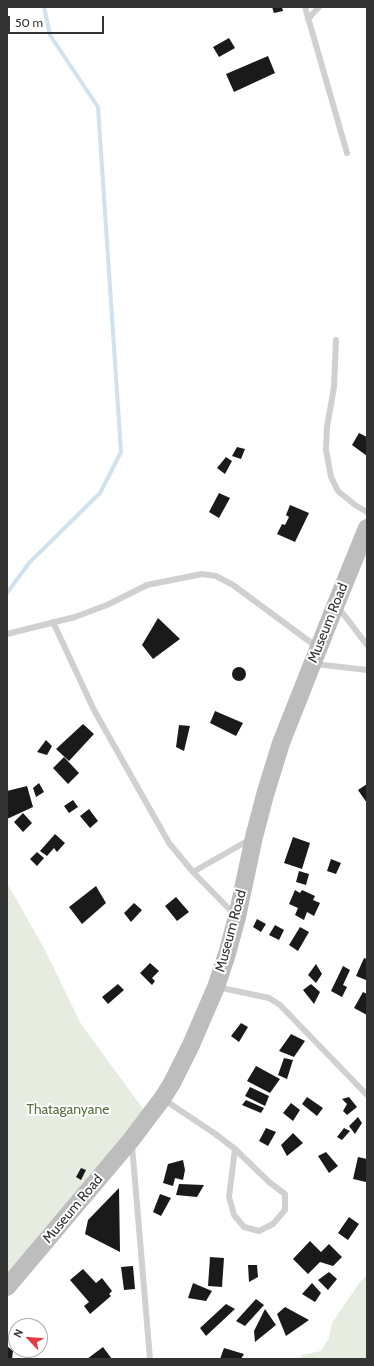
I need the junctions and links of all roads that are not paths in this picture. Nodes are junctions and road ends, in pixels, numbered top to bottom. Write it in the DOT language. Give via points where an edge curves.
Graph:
graph roads {
  1 [pos="305,7"];
  2 [pos="318,7"];
  3 [pos="308,19"];
  4 [pos="347,153"];
  5 [pos="336,340"];
  6 [pos="367,512"];
  7 [pos="367,529"];
  8 [pos="336,604"];
  9 [pos="53,622"];
  10 [pos="7,634"];
  11 [pos="367,645"];
  12 [pos="315,656"];
  13 [pos="367,670"];
  14 [pos="254,837"];
  15 [pos="193,872"];
  16 [pos="237,917"];
  17 [pos="216,987"];
  18 [pos="367,1095"];
  19 [pos="162,1098"];
  20 [pos="131,1140"];
  21 [pos="234,1149"];
  22 [pos="7,1287"];
  23 [pos="150,1359"];
  1 -- 3 [label="lane"];
  2 -- 3 [label="lane"];
  3 -- 4 [label="lane"];
  5 -- 6 [label="lane" via="334,387 327,426 326,450 338,491"];
  7 -- 8 [label="street, Museum Road"];
  8 -- 11 [label="lane"];
  8 -- 12 [label="street, Museum Road"];
  9 -- 10 [label="lane"];
  9 -- 12 [label="lane" via="106,605 147,585 202,574 216,576 233,584"];
  9 -- 15 [label="lane" via="94,710 169,843"];
  12 -- 13 [label="lane"];
  12 -- 14 [label="street, Museum Road" via="281,743"];
  14 -- 15 [label="lane"];
  14 -- 16 [label="street, Museum Road"];
  15 -- 16 [label="lane"];
  16 -- 17 [label="street, Museum Road"];
  17 -- 18 [label="lane" via="269,998 280,1005"];
  17 -- 19 [label="street, Museum Road" via="191,1045"];
  19 -- 20 [label="street, Museum Road"];
  19 -- 21 [label="lane" via="214,1132"];
  20 -- 22 [label="street, Museum Road"];
  20 -- 23 [label="lane"];
  21 -- 21 [label="lane" via="229,1197 234,1215 244,1227 258,1231 273,1224 285,1210 285,1194"];
}
